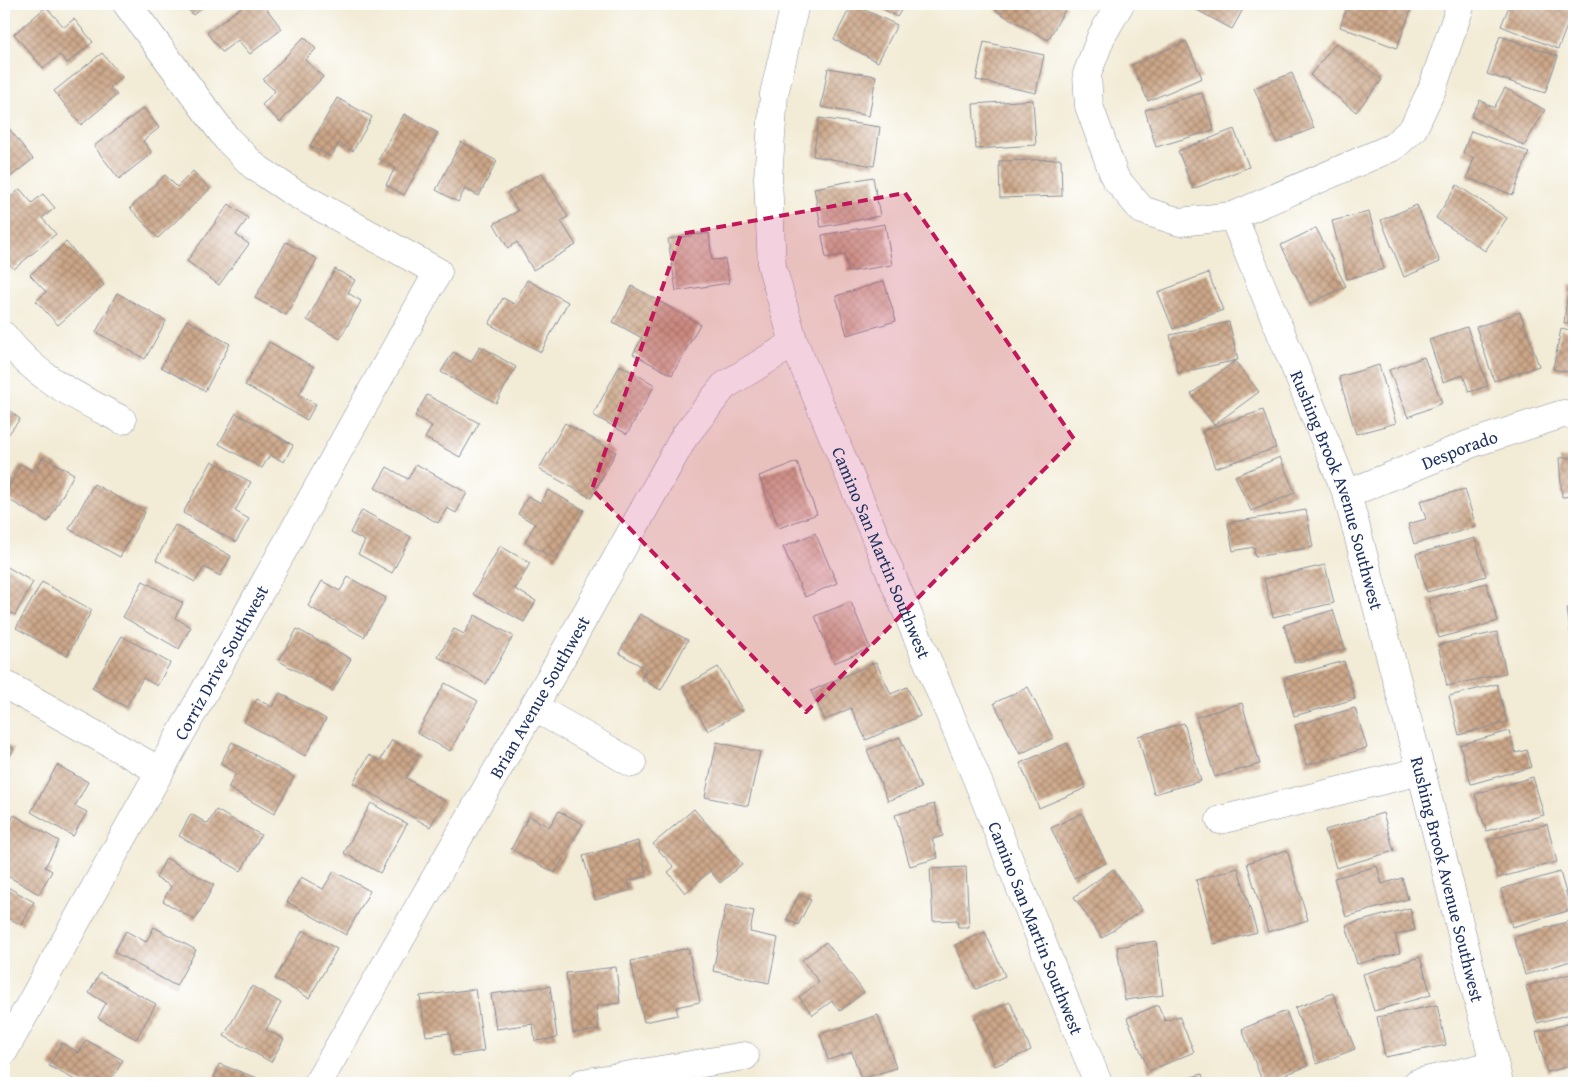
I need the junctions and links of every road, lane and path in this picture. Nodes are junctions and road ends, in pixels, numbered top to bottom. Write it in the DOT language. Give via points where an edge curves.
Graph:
graph roads {
  1 [pos="127,4"];
  2 [pos="795,4"];
  3 [pos="1120,4"];
  4 [pos="1461,4"];
  5 [pos="1233,216"];
  6 [pos="4,336"];
  7 [pos="794,343"];
  8 [pos="1574,415"];
  9 [pos="122,420"];
  10 [pos="1347,494"];
  11 [pos="4,684"];
  12 [pos="534,707"];
  13 [pos="632,763"];
  14 [pos="160,771"];
  15 [pos="1421,771"];
  16 [pos="1220,820"];
  17 [pos="4,1052"];
  18 [pos="745,1056"];
  19 [pos="1496,1074"];
  20 [pos="318,1083"];
  21 [pos="582,1083"];
  22 [pos="1098,1083"];
  23 [pos="1418,1083"];
  1 -- 14 [label="street, Corriz Drive Southwest" via="227,139 254,166 291,191 438,272"];
  2 -- 7 [label="street, Camino San Martin Southwest" via="774,94 768,178 772,267"];
  3 -- 5 [label="street" via="1087,74 1089,106 1115,178 1142,210 1180,222"];
  4 -- 5 [label="street" via="1432,89 1413,129 1393,147"];
  5 -- 10 [label="street, Rushing Brook Avenue Southwest"];
  6 -- 9 [label="street" via="18,355 51,383"];
  7 -- 12 [label="street, Brian Avenue Southwest" via="724,386 684,437"];
  7 -- 22 [label="street, Camino San Martin Southwest" via="978,779"];
  8 -- 10 [label="street, Desporado" via="1563,414 1470,444"];
  10 -- 15 [label="street, Rushing Brook Avenue Southwest"];
  11 -- 14 [label="street"];
  12 -- 13 [label="street"];
  12 -- 20 [label="street, Brian Avenue Southwest"];
  14 -- 17 [label="street, Corriz Drive Southwest"];
  15 -- 16 [label="street"];
  15 -- 19 [label="street, Rushing Brook Avenue Southwest"];
  18 -- 21 [label="street"];
  19 -- 23 [label="street"];
}
